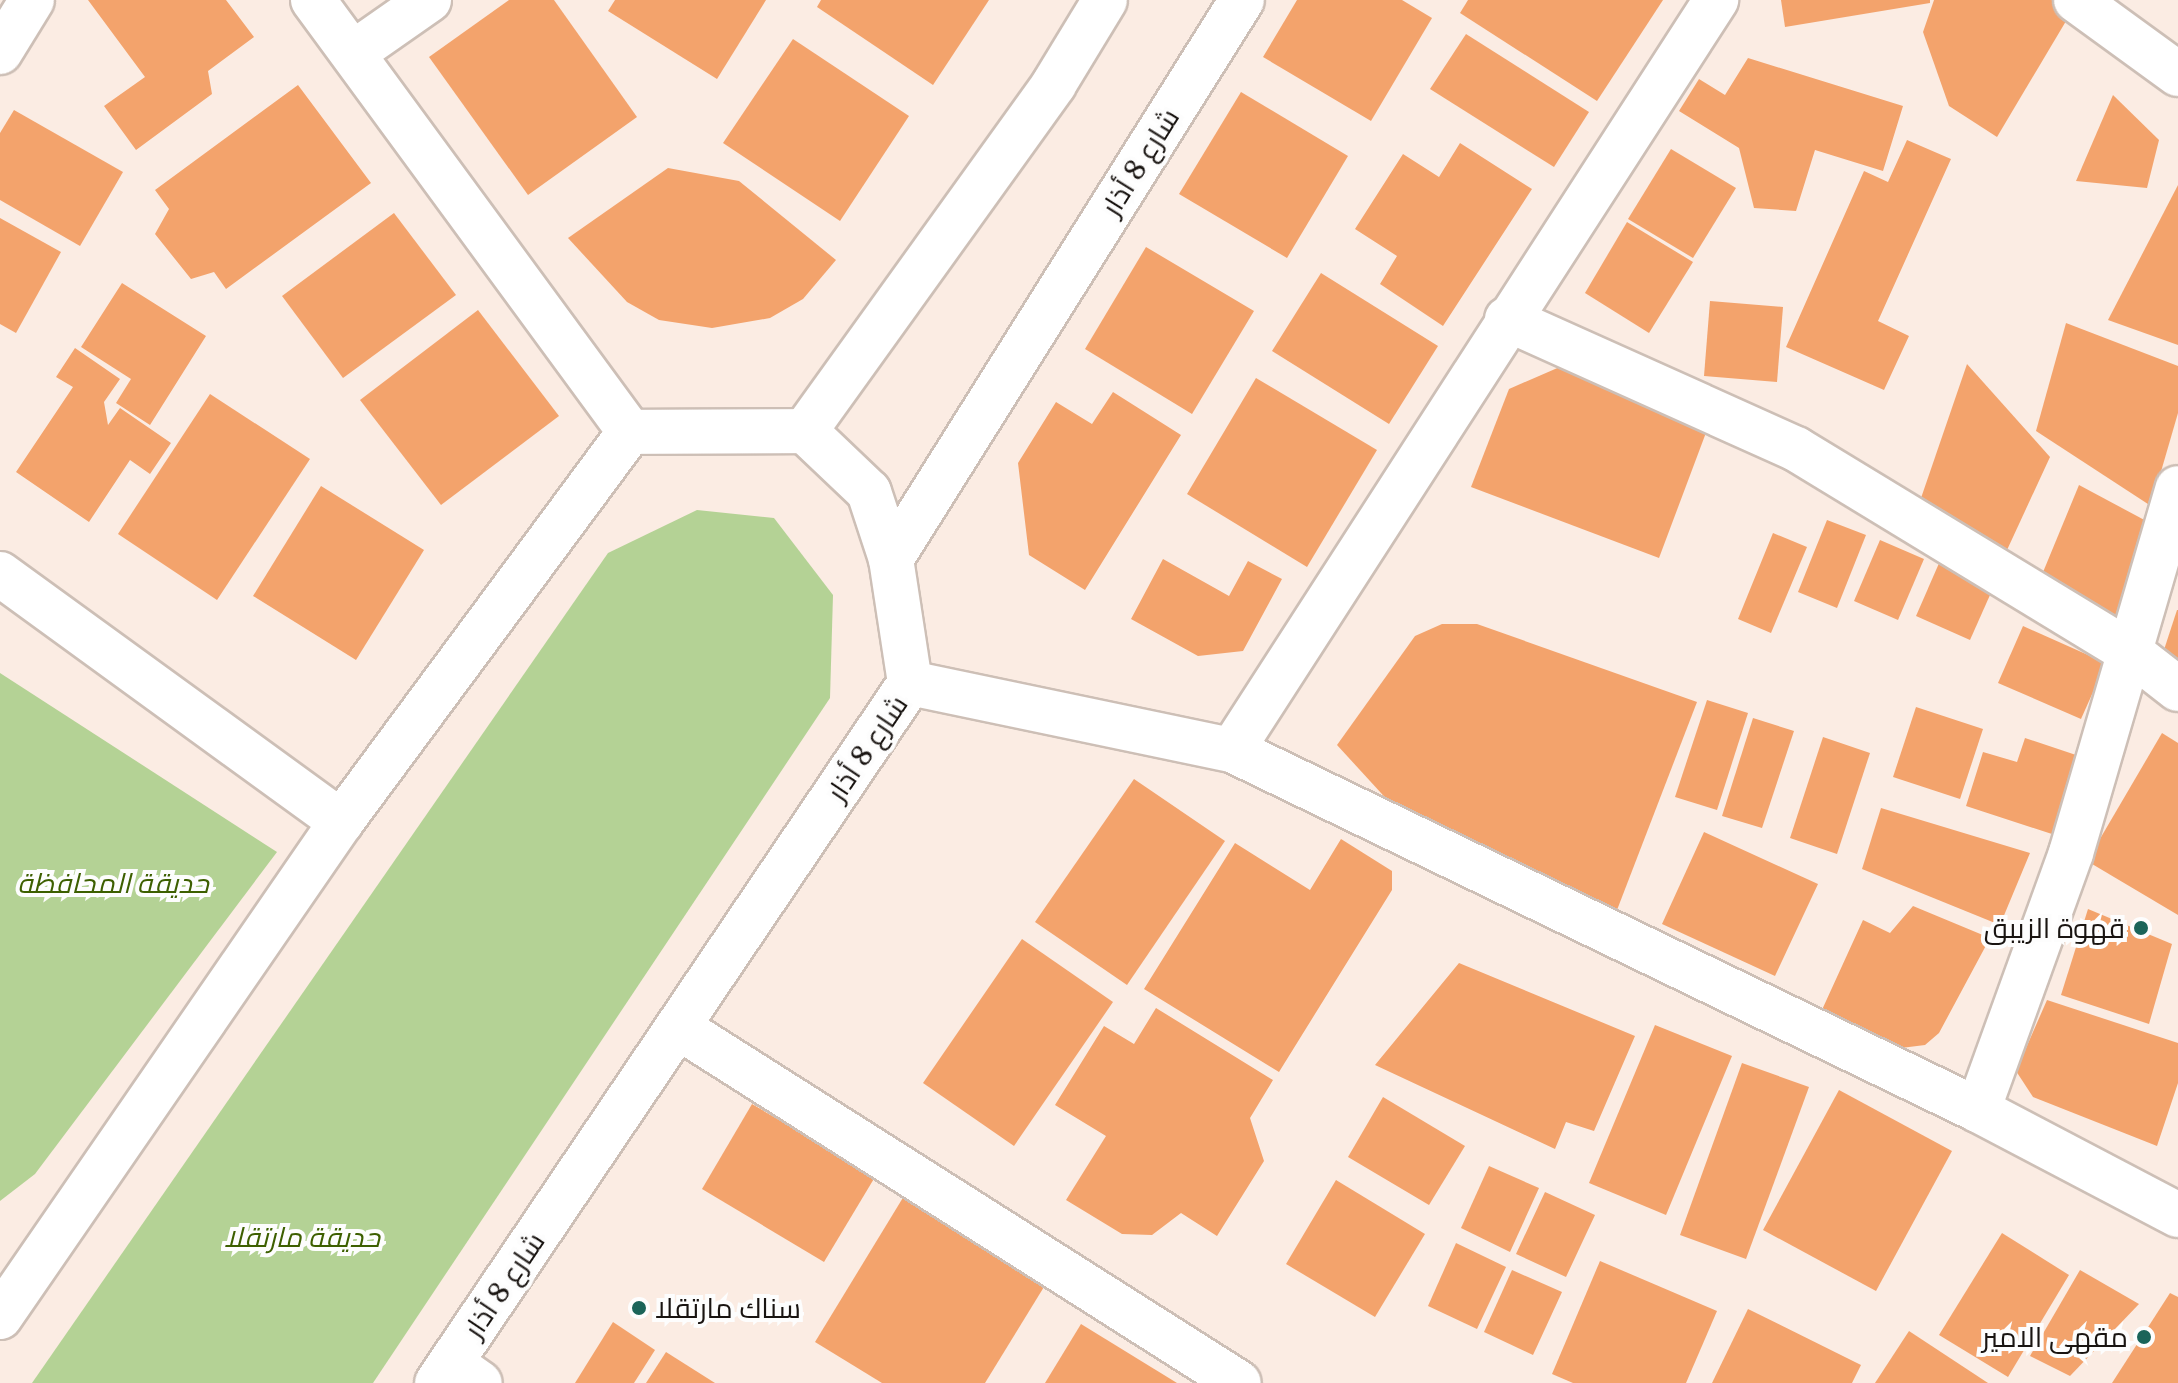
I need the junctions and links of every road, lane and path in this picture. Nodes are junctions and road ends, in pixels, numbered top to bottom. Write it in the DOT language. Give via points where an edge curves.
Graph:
graph roads {
  1 [pos="32,0"];
  2 [pos="313,0"];
  3 [pos="429,0"];
  4 [pos="1105,0"];
  5 [pos="1242,0"];
  6 [pos="1716,0"];
  7 [pos="2076,0"];
  8 [pos="356,51"];
  9 [pos="0,52"];
  10 [pos="2178,74"];
  11 [pos="1507,319"];
  12 [pos="805,431"];
  13 [pos="630,432"];
  14 [pos="2178,488"];
  15 [pos="891,559"];
  16 [pos="0,574"];
  17 [pos="2133,654"];
  18 [pos="910,683"];
  19 [pos="2178,689"];
  20 [pos="1232,750"];
  21 [pos="341,822"];
  22 [pos="678,1027"];
  23 [pos="1978,1110"];
  24 [pos="2178,1215"];
  25 [pos="0,1317"];
  26 [pos="456,1376"];
  27 [pos="1239,1383"];
  1 -- 9 [label="street"];
  2 -- 8 [label="street"];
  3 -- 8 [label="street"];
  4 -- 12 [label="street" via="1054,84"];
  5 -- 15 [label="street, شارع 8 أذار"];
  6 -- 11 [label="street"];
  7 -- 10 [label="street"];
  8 -- 13 [label="street"];
  11 -- 17 [label="street" via="1796,449"];
  11 -- 20 [label="street"];
  12 -- 13 [label="street"];
  12 -- 15 [label="street" via="869,492"];
  13 -- 21 [label="street"];
  14 -- 17 [label="street"];
  15 -- 18 [label="street, شارع 8 أذار"];
  16 -- 21 [label="street"];
  17 -- 19 [label="street"];
  17 -- 23 [label="street" via="2071,853"];
  18 -- 20 [label="street"];
  18 -- 22 [label="street, شارع 8 أذار"];
  20 -- 23 [label="street"];
  21 -- 25 [label="street"];
  22 -- 26 [label="street, شارع 8 أذار"];
  22 -- 27 [label="street"];
  23 -- 24 [label="street"];
}
